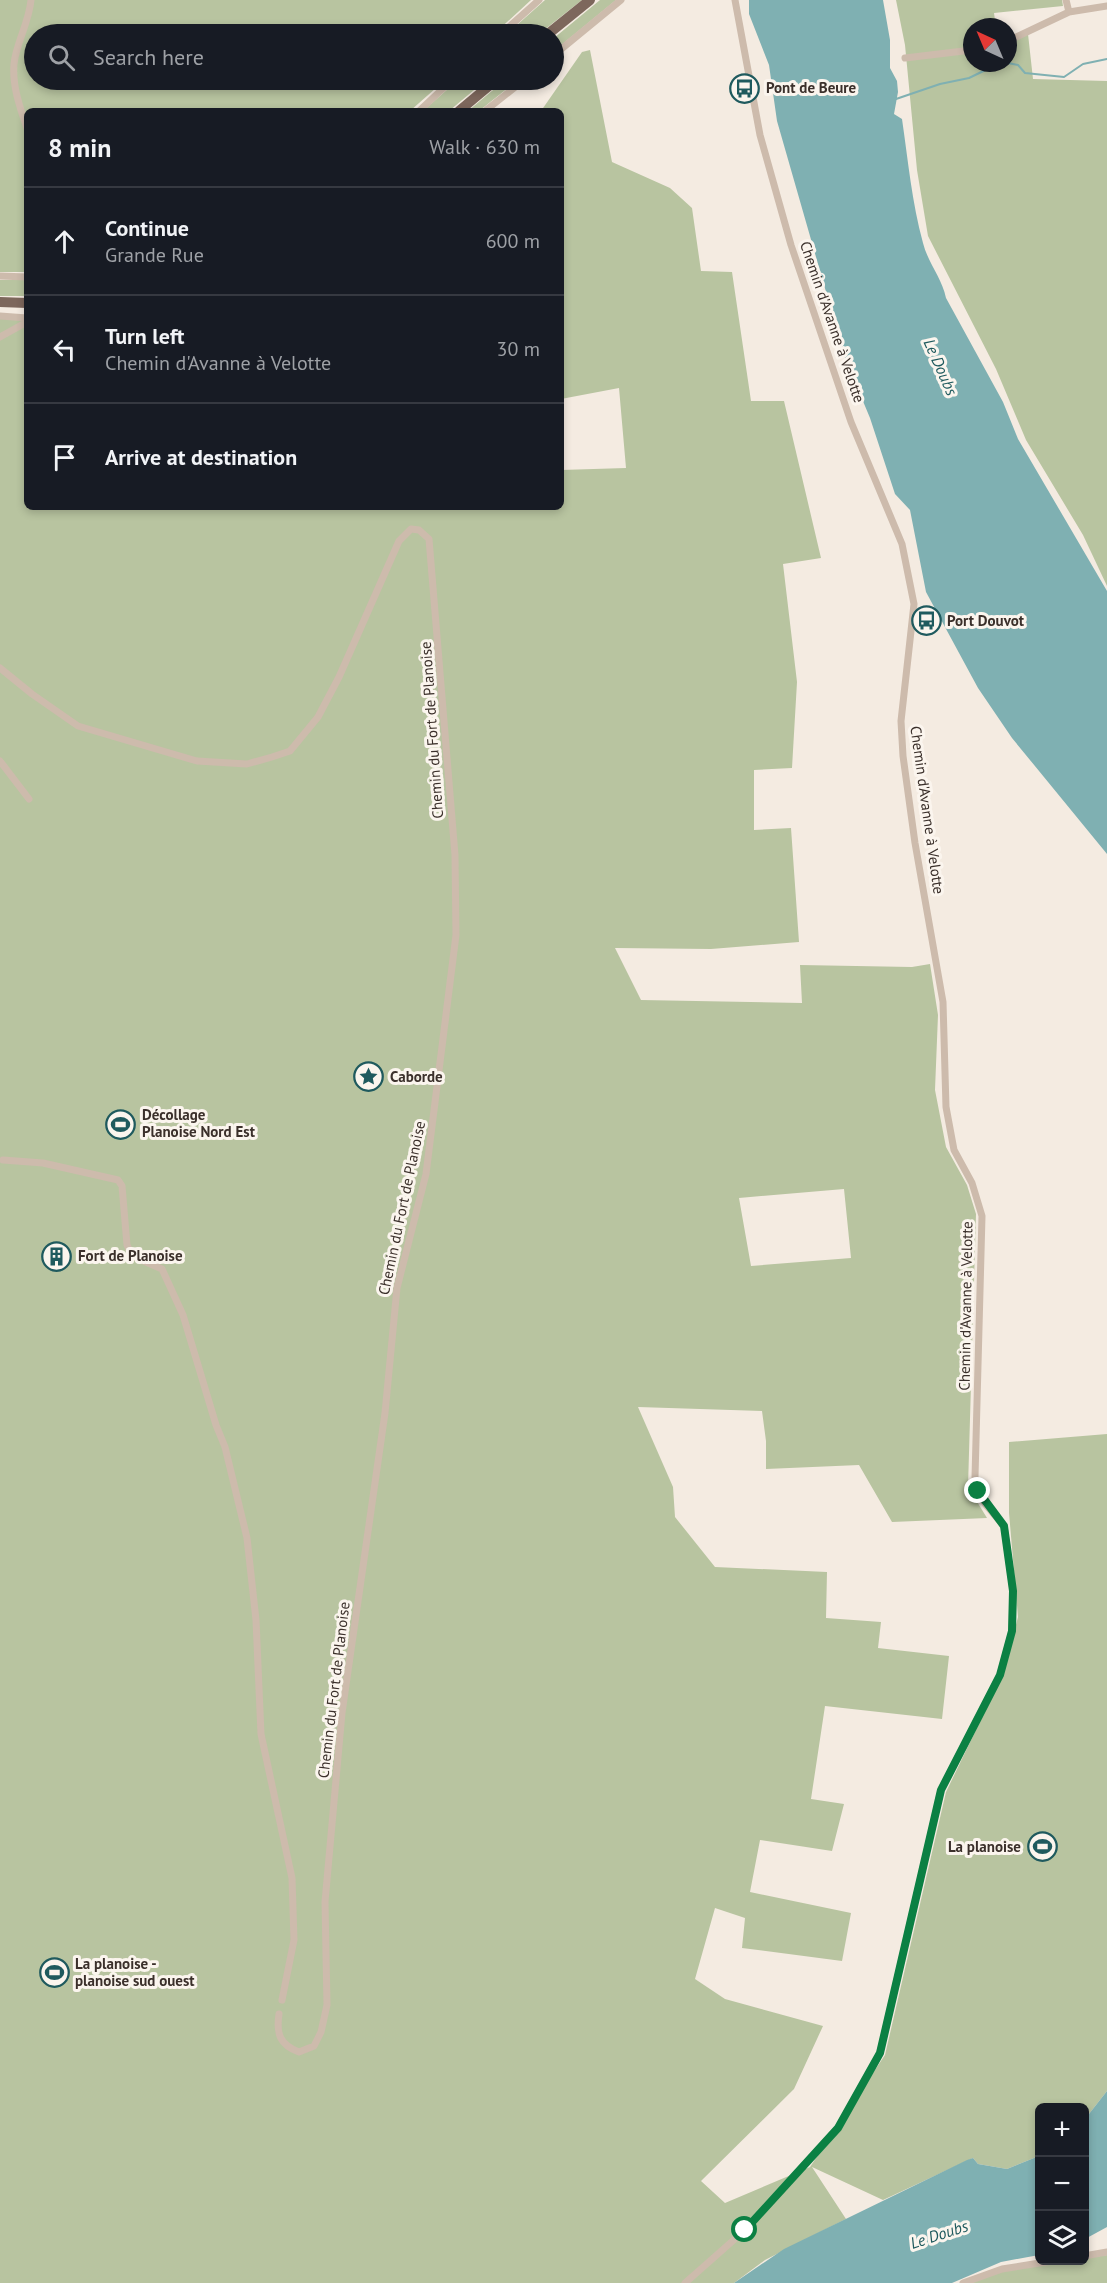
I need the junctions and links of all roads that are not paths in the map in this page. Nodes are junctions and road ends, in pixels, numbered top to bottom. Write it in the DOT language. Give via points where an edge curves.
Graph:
graph roads {
  1 [pos="31,0"];
  2 [pos="539,0"];
  3 [pos="590,0"];
  4 [pos="621,0"];
  5 [pos="735,0"];
  6 [pos="1066,0"];
  7 [pos="1107,6"];
  8 [pos="1069,12"];
  9 [pos="28,24"];
  10 [pos="512,24"];
  11 [pos="560,24"];
  12 [pos="24,34"];
  13 [pos="1017,37"];
  14 [pos="564,48"];
  15 [pos="963,51"];
  16 [pos="905,58"];
  17 [pos="441,90"];
  18 [pos="484,90"];
  19 [pos="511,90"];
  20 [pos="422,108"];
  21 [pos="463,108"];
  22 [pos="489,108"];
  23 [pos="24,120"];
  24 [pos="0,276"];
  25 [pos="24,277"];
  26 [pos="0,302"];
  27 [pos="24,303"];
  28 [pos="0,316"];
  29 [pos="24,320"];
  30 [pos="24,322"];
  31 [pos="0,338"];
  32 [pos="0,668"];
  33 [pos="0,761"];
  34 [pos="29,799"];
  35 [pos="3,1160"];
  36 [pos="282,2000"];
  37 [pos="279,2014"];
  38 [pos="1107,2252"];
  39 [pos="1089,2255"];
  40 [pos="1035,2264"];
  41 [pos="685,2283"];
  42 [pos="963,2283"];
  1 -- 9 [label="street"];
  2 -- 10 [label="street"];
  3 -- 11 [label="main road"];
  4 -- 14 [label="street"];
  5 -- 41 [label="street, Chemin d'Avanne à Velotte" via="760,135 791,245 851,422 902,544 914,604 901,721 903,756 942,1002 946,1107 954,1150 972,1183 982,1215 975,1477 986,1505 1004,1526 1013,1591 1012,1631 1000,1675 941,1790 880,2053 838,2128 745,2230"];
  6 -- 8 [label="street"];
  7 -- 8 [label="street"];
  8 -- 13 [label="street"];
  12 -- 23 [label="street" via="14,63 18,105"];
  15 -- 16 [label="street"];
  17 -- 20 [label="street"];
  18 -- 21 [label="main road"];
  19 -- 22 [label="street"];
  24 -- 25 [label="street"];
  26 -- 27 [label="main road"];
  28 -- 29 [label="street"];
  30 -- 31 [label="street"];
  32 -- 37 [label="street, Chemin du Fort de Planoise" via="78,726 197,761 247,764 272,757 290,751 318,717 399,541 411,529 419,530 429,539 458,897 456,935 426,1174 397,1288 385,1413 342,1713 325,1902 327,2006 314,2046 299,2052 283,2043 278,2032"];
  33 -- 34 [label="street"];
  35 -- 36 [label="street" via="43,1163 118,1179 132,1256 162,1269 183,1315 225,1447 250,1556 261,1734 292,1878 294,1940"];
  38 -- 39 [label="street"];
  40 -- 42 [label="street" via="1002,2269"];
}
